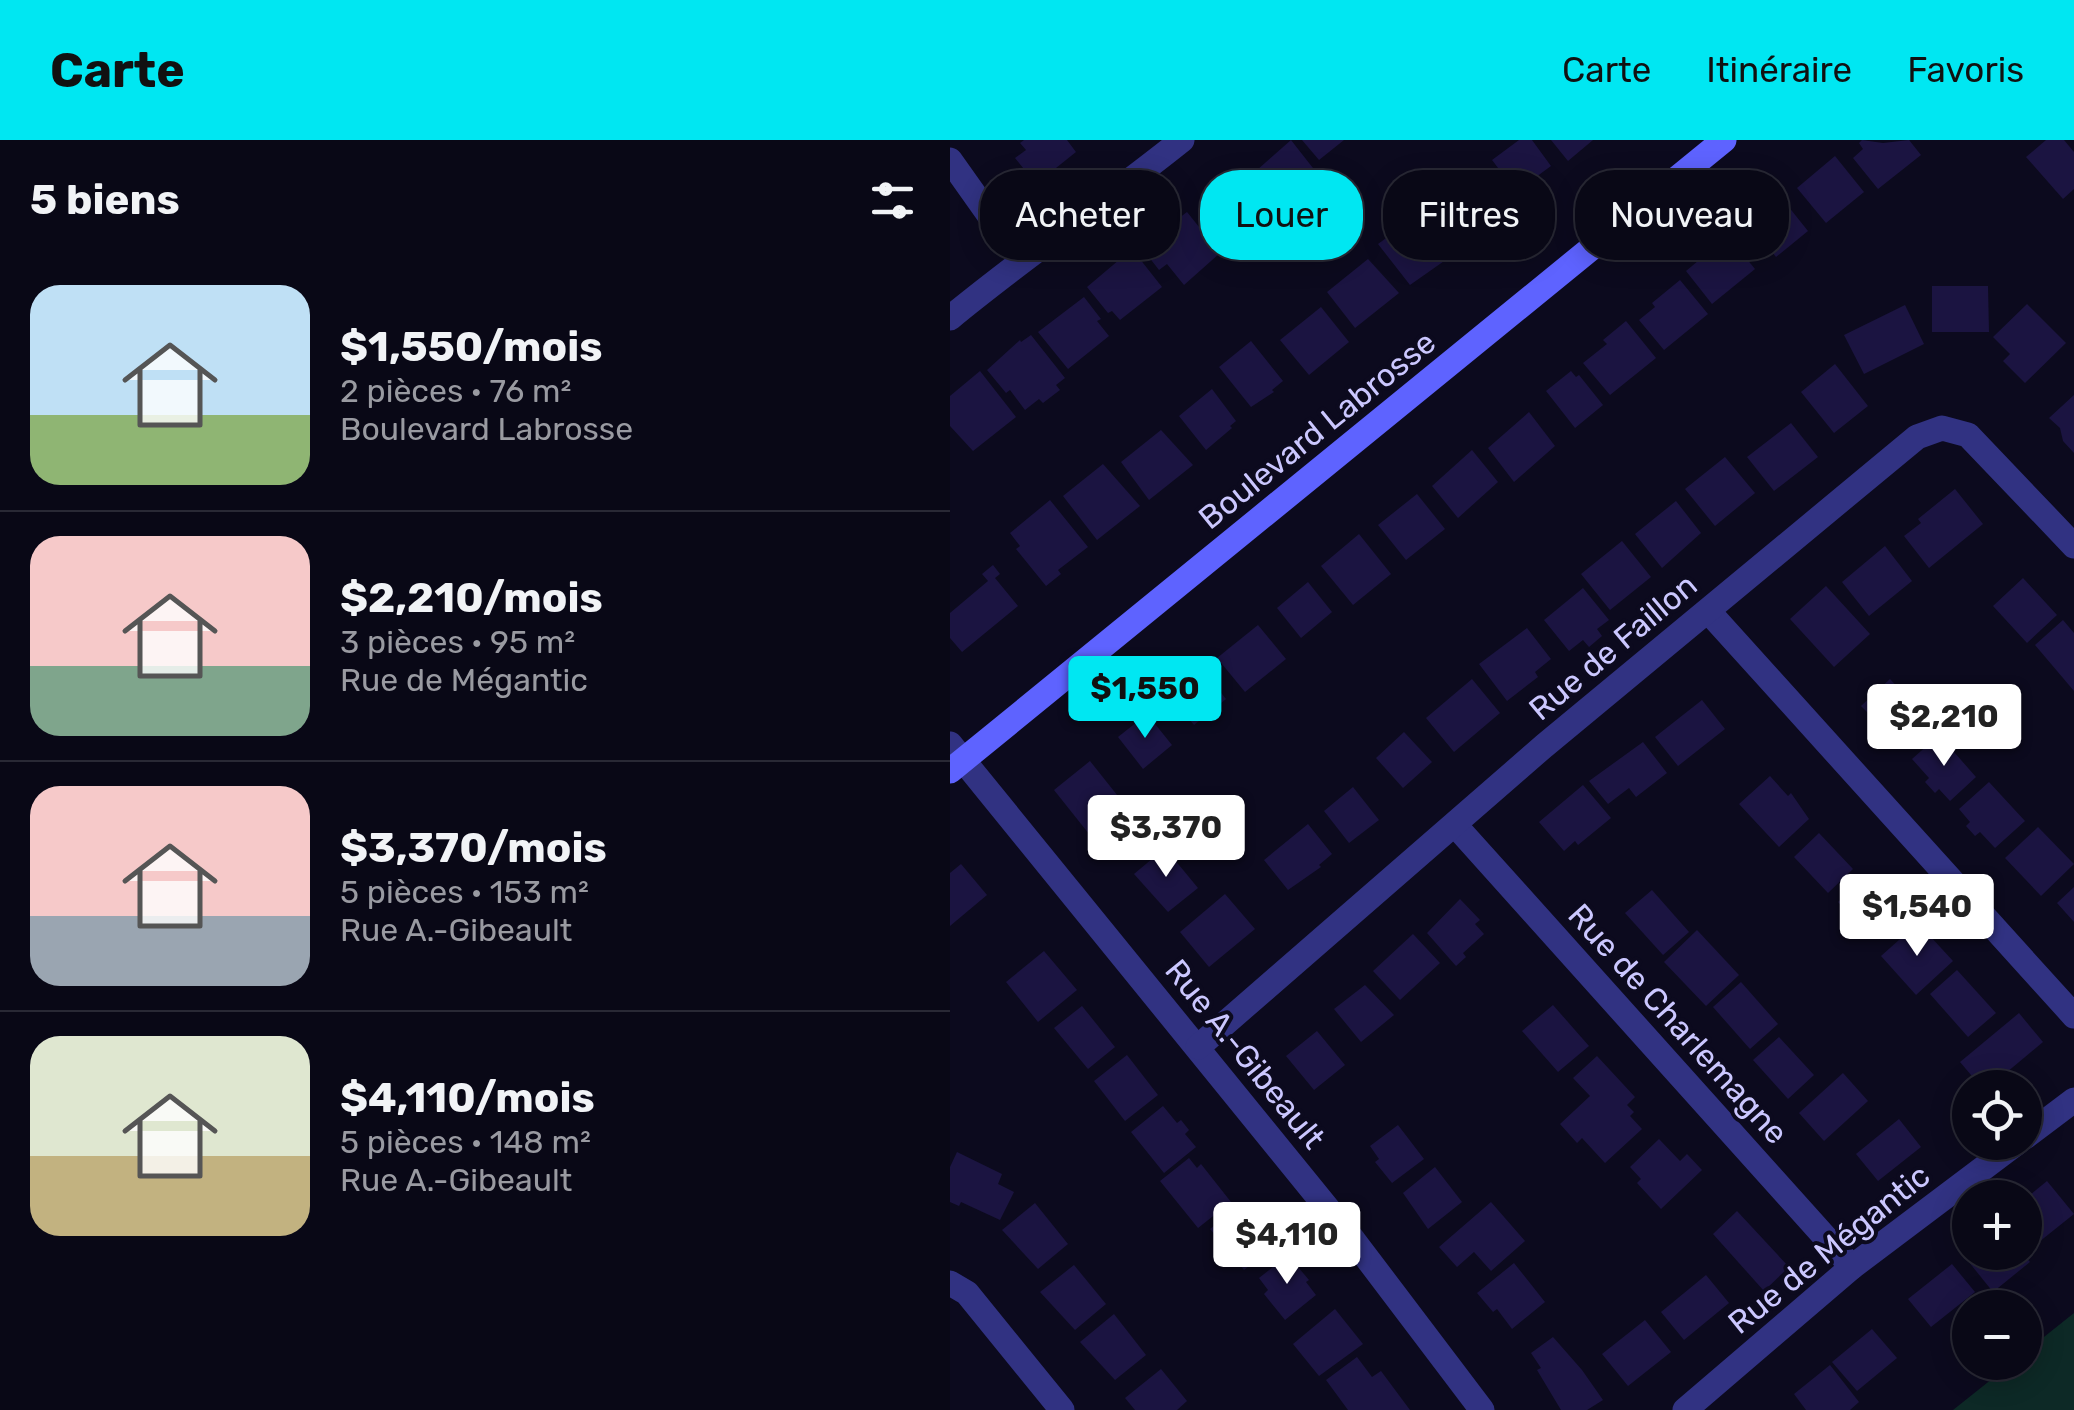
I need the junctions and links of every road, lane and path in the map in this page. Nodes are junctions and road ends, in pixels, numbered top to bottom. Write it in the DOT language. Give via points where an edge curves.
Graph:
graph roads {
  1 [pos="1182,140"];
  2 [pos="1724,140"];
  3 [pos="950,160"];
  4 [pos="1145,170"];
  5 [pos="980,203"];
  6 [pos="1020,260"];
  7 [pos="950,318"];
  8 [pos="2074,546"];
  9 [pos="1708,611"];
  10 [pos="954,758"];
  11 [pos="1455,824"];
  12 [pos="2074,1016"];
  13 [pos="1198,1046"];
  14 [pos="2074,1100"];
  15 [pos="2042,1124"];
  16 [pos="1994,1160"];
  17 [pos="1852,1267"];
  18 [pos="950,1283"];
  19 [pos="1062,1410"];
  20 [pos="1482,1410"];
  21 [pos="1684,1410"];
  1 -- 4 [label="street"];
  2 -- 10 [label="main road, Boulevard Labrosse"];
  3 -- 5 [label="street"];
  6 -- 7 [label="street"];
  8 -- 9 [label="street, Rue de Faillon" via="1985,449 1968,435 1942,428 1886,460"];
  9 -- 11 [label="street, Rue de Faillon"];
  9 -- 12 [label="street"];
  10 -- 13 [label="street, Rue A.-Gibeault"];
  11 -- 13 [label="street, Rue de Faillon"];
  11 -- 17 [label="street, Rue de Charlemagne"];
  13 -- 20 [label="street, Rue A.-Gibeault"];
  14 -- 15 [label="street"];
  16 -- 17 [label="street, Rue de Mégantic"];
  17 -- 21 [label="street, Rue de Mégantic"];
  18 -- 19 [label="street" via="967,1293"];
}
